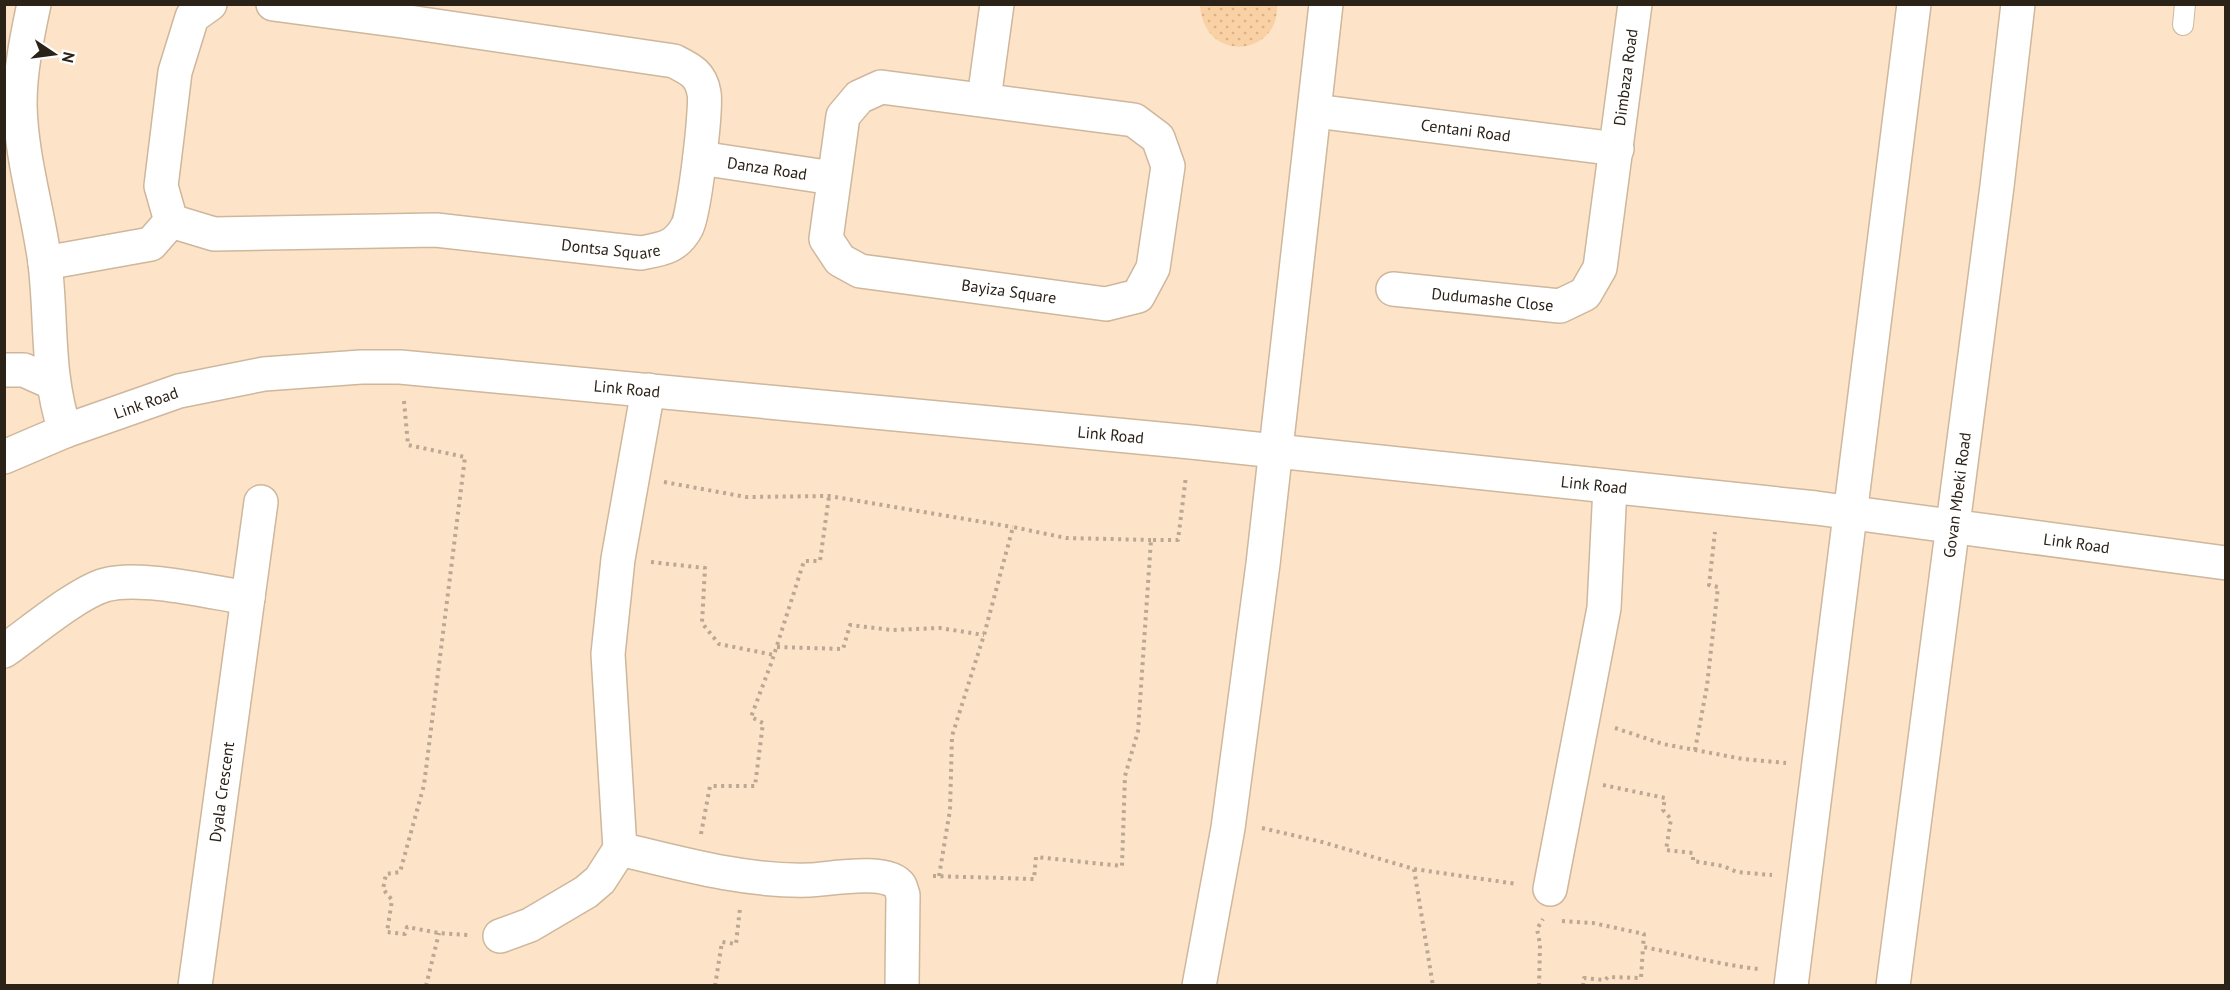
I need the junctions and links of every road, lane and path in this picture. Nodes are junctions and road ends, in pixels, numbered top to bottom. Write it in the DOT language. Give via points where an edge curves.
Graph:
graph roads {
  1 [pos="34,4"];
  2 [pos="210,4"];
  3 [pos="273,4"];
  4 [pos="997,4"];
  5 [pos="1326,4"];
  6 [pos="1635,4"];
  7 [pos="1914,4"];
  8 [pos="2018,4"];
  9 [pos="2185,4"];
  10 [pos="403,13"];
  11 [pos="2183,24"];
  12 [pos="984,99"];
  13 [pos="1315,111"];
  14 [pos="1617,149"];
  15 [pos="699,158"];
  16 [pos="833,178"];
  17 [pos="171,221"];
  18 [pos="45,263"];
  19 [pos="1393,289"];
  20 [pos="400,367"];
  21 [pos="4,370"];
  22 [pos="53,383"];
  23 [pos="648,390"];
  24 [pos="65,431"];
  25 [pos="1191,442"];
  26 [pos="1277,452"];
  27 [pos="4,457"];
  28 [pos="632,476"];
  29 [pos="1610,487"];
  30 [pos="829,496"];
  31 [pos="1719,498"];
  32 [pos="261,502"];
  33 [pos="1852,512"];
  34 [pos="1952,526"];
  35 [pos="1013,527"];
  36 [pos="1151,540"];
  37 [pos="618,559"];
  38 [pos="2226,563"];
  39 [pos="248,598"];
  40 [pos="984,635"];
  41 [pos="777,647"];
  42 [pos="4,651"];
  43 [pos="774,655"];
  44 [pos="1582,724"];
  45 [pos="1695,750"];
  46 [pos="1786,763"];
  47 [pos="1571,778"];
  48 [pos="1228,828"];
  49 [pos="620,849"];
  50 [pos="694,866"];
  51 [pos="1414,869"];
  52 [pos="738,875"];
  53 [pos="1772,875"];
  54 [pos="939,876"];
  55 [pos="890,879"];
  56 [pos="1546,904"];
  57 [pos="439,933"];
  58 [pos="500,936"];
  59 [pos="1643,947"];
  60 [pos="1759,969"];
  61 [pos="195,986"];
  62 [pos="426,986"];
  63 [pos="716,986"];
  64 [pos="902,986"];
  65 [pos="1199,986"];
  66 [pos="1433,986"];
  67 [pos="1539,986"];
  68 [pos="1583,986"];
  69 [pos="1791,986"];
  70 [pos="1893,986"];
  1 -- 18 [label="street" via="20,105"];
  2 -- 17 [label="street" via="192,17 175,72 161,186"];
  3 -- 10 [label="street, Dontsa Square"];
  4 -- 12 [label="street"];
  5 -- 13 [label="street"];
  6 -- 14 [label="street, Dimbaza Road"];
  7 -- 33 [label="street"];
  8 -- 34 [label="street, Govan Mbeki Road"];
  9 -- 11 [label="lane"];
  10 -- 15 [label="street, Dontsa Square" via="674,61 695,72 704,93"];
  12 -- 16 [label="street, Bayiza Square" via="882,87 859,98 843,116"];
  12 -- 16 [label="street, Bayiza Square" via="1134,120 1158,138 1168,166 1153,268 1138,296 1106,304 860,271 840,260 826,239"];
  13 -- 14 [label="street, Centani Road"];
  13 -- 26 [label="street"];
  14 -- 19 [label="street, Dudumashe Close" via="1600,268 1585,294 1560,306"];
  15 -- 16 [label="street, Danza Road"];
  15 -- 17 [label="street, Dontsa Square" via="688,226 670,247 641,253 436,230 214,234"];
  17 -- 18 [label="street" via="151,244"];
  18 -- 22 [label="street"];
  20 -- 23 [label="street, Link Road"];
  20 -- 24 [label="street, Link Road" via="264,374 179,391"];
  20 -- 57 [label="path" via="408,445 465,457 424,785 400,872 386,874 383,889 392,900 387,932 405,934 407,927"];
  21 -- 22 [label="street" via="24,370"];
  22 -- 24 [label="street"];
  23 -- 25 [label="street, Link Road"];
  23 -- 28 [label="street"];
  24 -- 27 [label="street, Link Road"];
  25 -- 26 [label="street, Link Road"];
  25 -- 36 [label="path" via="1178,540"];
  26 -- 29 [label="street, Link Road"];
  26 -- 48 [label="street"];
  28 -- 30 [label="path" via="746,497"];
  28 -- 37 [label="street"];
  29 -- 31 [label="street, Link Road"];
  29 -- 44 [label="street" via="1604,608"];
  30 -- 35 [label="path"];
  30 -- 41 [label="path" via="820,561 804,561"];
  31 -- 33 [label="street, Link Road"];
  31 -- 45 [label="path" via="1709,585 1718,587"];
  32 -- 39 [label="street, Dyala Crescent"];
  33 -- 34 [label="street, Link Road"];
  33 -- 69 [label="street"];
  34 -- 38 [label="street, Link Road"];
  34 -- 70 [label="street, Govan Mbeki Road"];
  35 -- 36 [label="path" via="1066,538"];
  35 -- 40 [label="path"];
  36 -- 54 [label="path" via="1137,731 1125,776 1122,866 1036,857 1034,879"];
  37 -- 43 [label="path" via="705,568 702,623 719,644"];
  37 -- 49 [label="street" via="608,654"];
  39 -- 42 [label="street" via="120,581 88,592"];
  39 -- 61 [label="street, Dyala Crescent"];
  40 -- 41 [label="path" via="939,628 892,630 850,625 843,649"];
  40 -- 54 [label="path" via="952,735 950,810"];
  41 -- 43 [label="path"];
  43 -- 50 [label="path" via="751,717 764,723 755,786 711,786"];
  44 -- 45 [label="path" via="1618,728 1645,740"];
  44 -- 47 [label="street"];
  45 -- 46 [label="path"];
  47 -- 53 [label="path" via="1665,798 1664,810 1671,819 1666,850 1693,853 1694,861 1737,872"];
  47 -- 56 [label="street"];
  48 -- 51 [label="path" via="1269,828"];
  48 -- 65 [label="street"];
  49 -- 50 [label="street"];
  49 -- 58 [label="street" via="600,880 586,892 530,925"];
  50 -- 52 [label="street"];
  51 -- 56 [label="path"];
  51 -- 66 [label="path"];
  52 -- 55 [label="street" via="779,880 861,876"];
  52 -- 63 [label="path" via="741,893 736,944 722,942"];
  54 -- 55 [label="path"];
  55 -- 64 [label="street" via="899,885 903,895"];
  56 -- 59 [label="path" via="1593,923 1644,934"];
  56 -- 67 [label="path" via="1537,929"];
  57 -- 58 [label="path"];
  57 -- 62 [label="path"];
  59 -- 60 [label="path"];
  59 -- 68 [label="path" via="1641,978 1584,978"];
}
